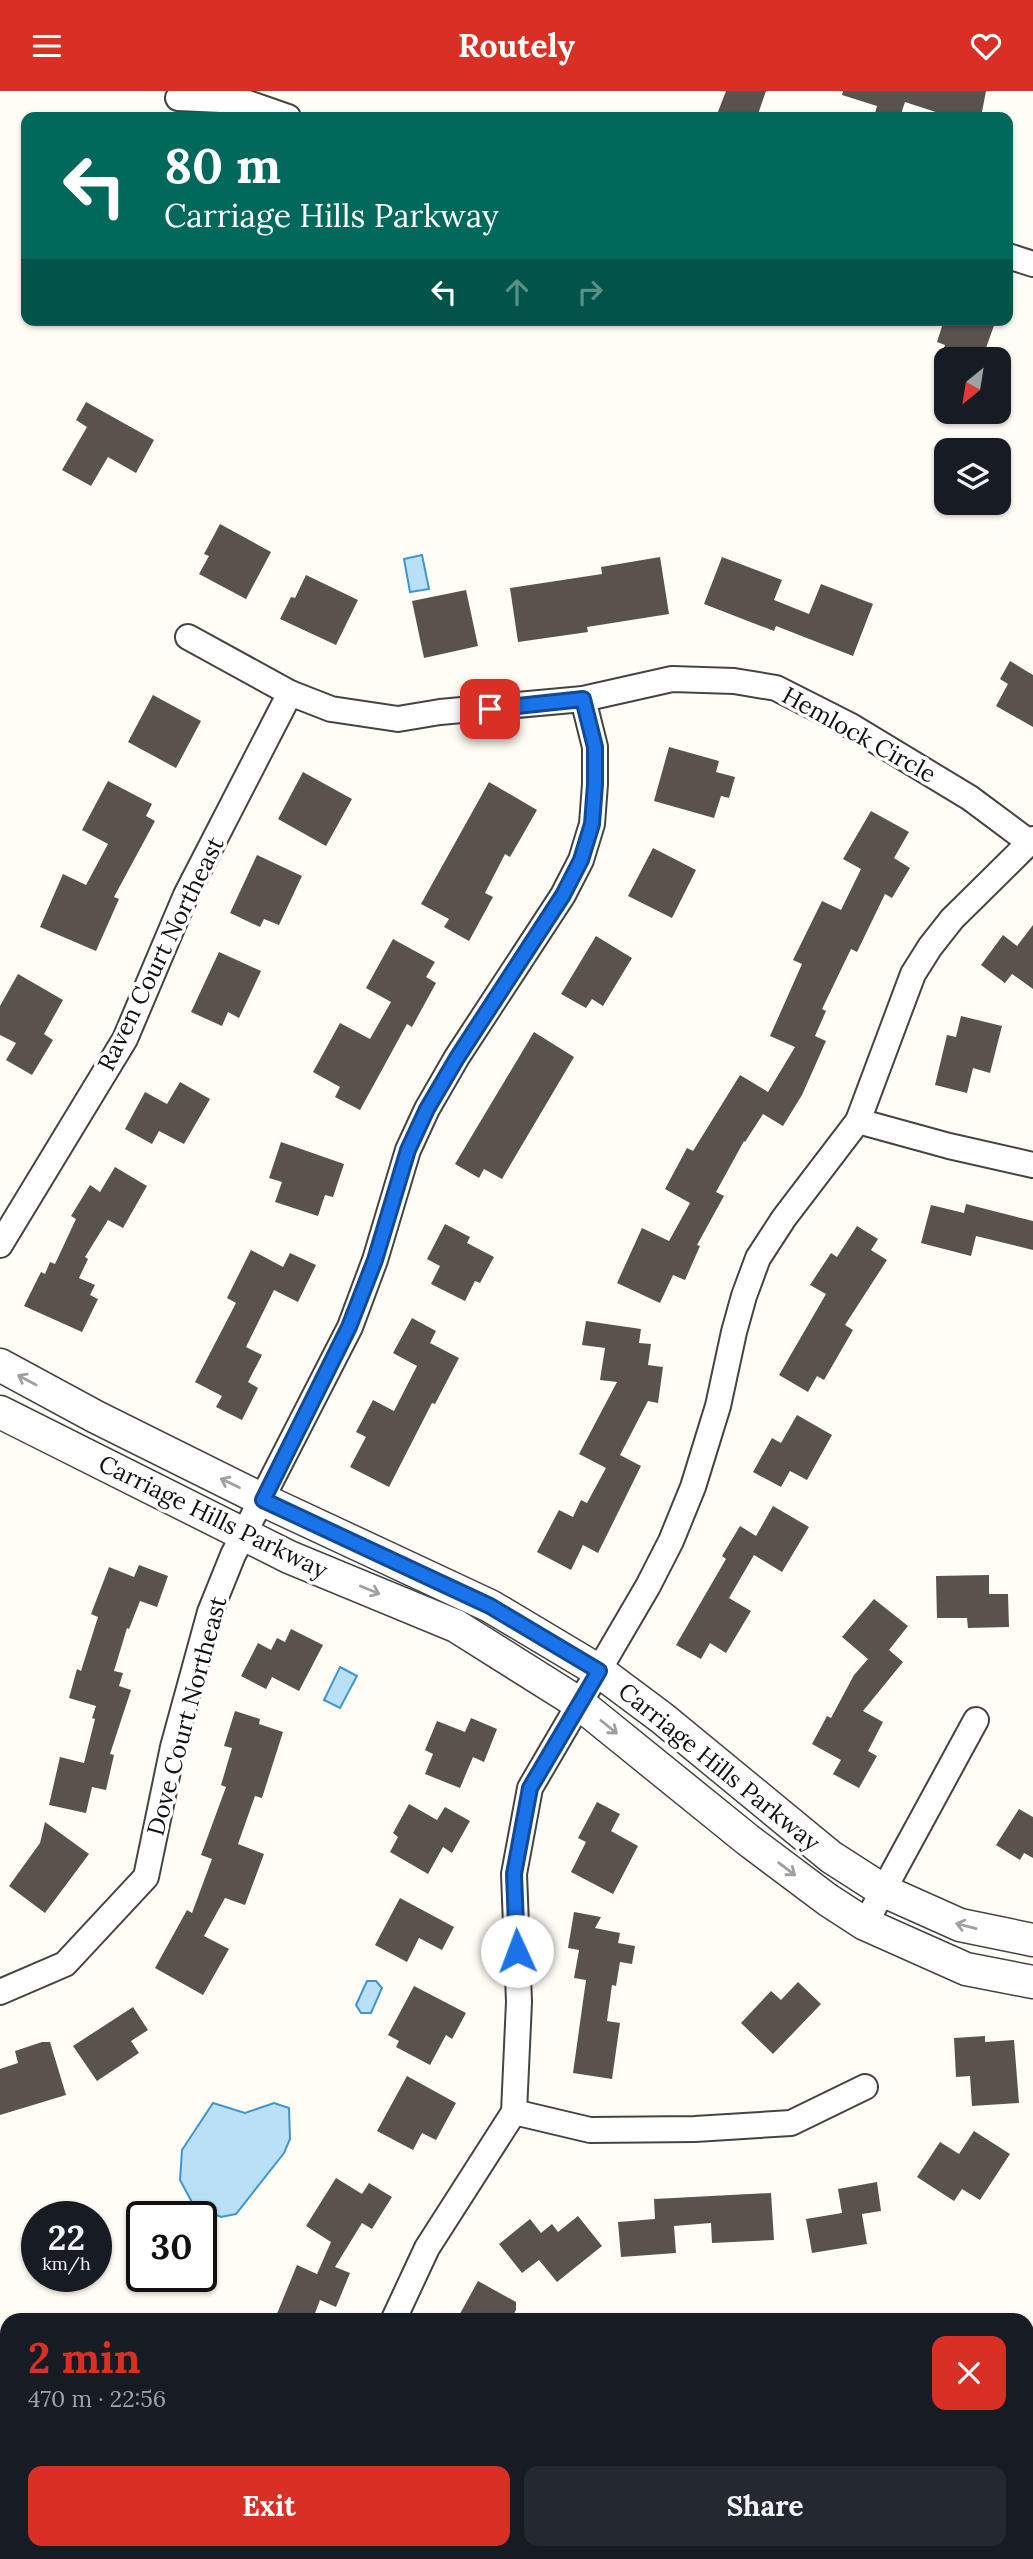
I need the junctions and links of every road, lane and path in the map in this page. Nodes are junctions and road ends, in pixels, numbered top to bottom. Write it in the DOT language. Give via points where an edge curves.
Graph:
graph roads {
  1 [pos="178,98"];
  2 [pos="274,112"];
  3 [pos="1013,258"];
  4 [pos="1033,264"];
  5 [pos="188,637"];
  6 [pos="290,693"];
  7 [pos="583,699"];
  8 [pos="1031,841"];
  9 [pos="858,1121"];
  10 [pos="1033,1165"];
  11 [pos="0,1245"];
  12 [pos="0,1366"];
  13 [pos="0,1412"];
  14 [pos="263,1500"];
  15 [pos="244,1533"];
  16 [pos="599,1671"];
  17 [pos="580,1704"];
  18 [pos="976,1720"];
  19 [pos="884,1891"];
  20 [pos="865,1924"];
  21 [pos="1033,1940"];
  22 [pos="1033,1982"];
  23 [pos="0,1992"];
  24 [pos="865,2087"];
  25 [pos="514,2112"];
  26 [pos="397,2313"];
  1 -- 2 [label="street" via="242,101"];
  3 -- 4 [label="street"];
  5 -- 6 [label="street, Hemlock Circle"];
  6 -- 7 [label="street, Hemlock Circle" via="331,709 398,719"];
  6 -- 11 [label="street, Raven Court Northeast" via="186,895 125,1039"];
  7 -- 8 [label="street, Hemlock Circle" via="672,679 776,688 947,783"];
  7 -- 14 [label="street, Dove Court Northeast" via="595,747 595,784 592,824 581,860 427,1109 408,1150 349,1327"];
  8 -- 9 [label="street" via="930,947 914,974"];
  9 -- 10 [label="street"];
  9 -- 16 [label="street" via="758,1258 744,1296 719,1406 692,1487 671,1541"];
  14 -- 12 [label="street, Carriage Hills Parkway, one-way"];
  13 -- 15 [label="street, Carriage Hills Parkway"];
  14 -- 15 [label="street, Dove Court Northeast"];
  14 -- 16 [label="street, Carriage Hills Parkway" via="490,1606"];
  15 -- 17 [label="street, Carriage Hills Parkway, one-way" via="289,1557 456,1626"];
  15 -- 23 [label="street, Dove Court Northeast" via="209,1612 173,1748 146,1877 65,1964"];
  16 -- 17 [label="street"];
  16 -- 19 [label="street, Carriage Hills Parkway" via="831,1857"];
  17 -- 20 [label="street, Carriage Hills Parkway, one-way" via="748,1840"];
  17 -- 25 [label="street" via="530,1788 514,1874 519,2002"];
  18 -- 19 [label="street"];
  19 -- 20 [label="street"];
  21 -- 19 [label="street, Carriage Hills Parkway, one-way" via="960,1926"];
  20 -- 22 [label="street, Carriage Hills Parkway" via="966,1969"];
  24 -- 25 [label="street" via="791,2123 590,2130"];
  25 -- 26 [label="street" via="427,2248"];
}
